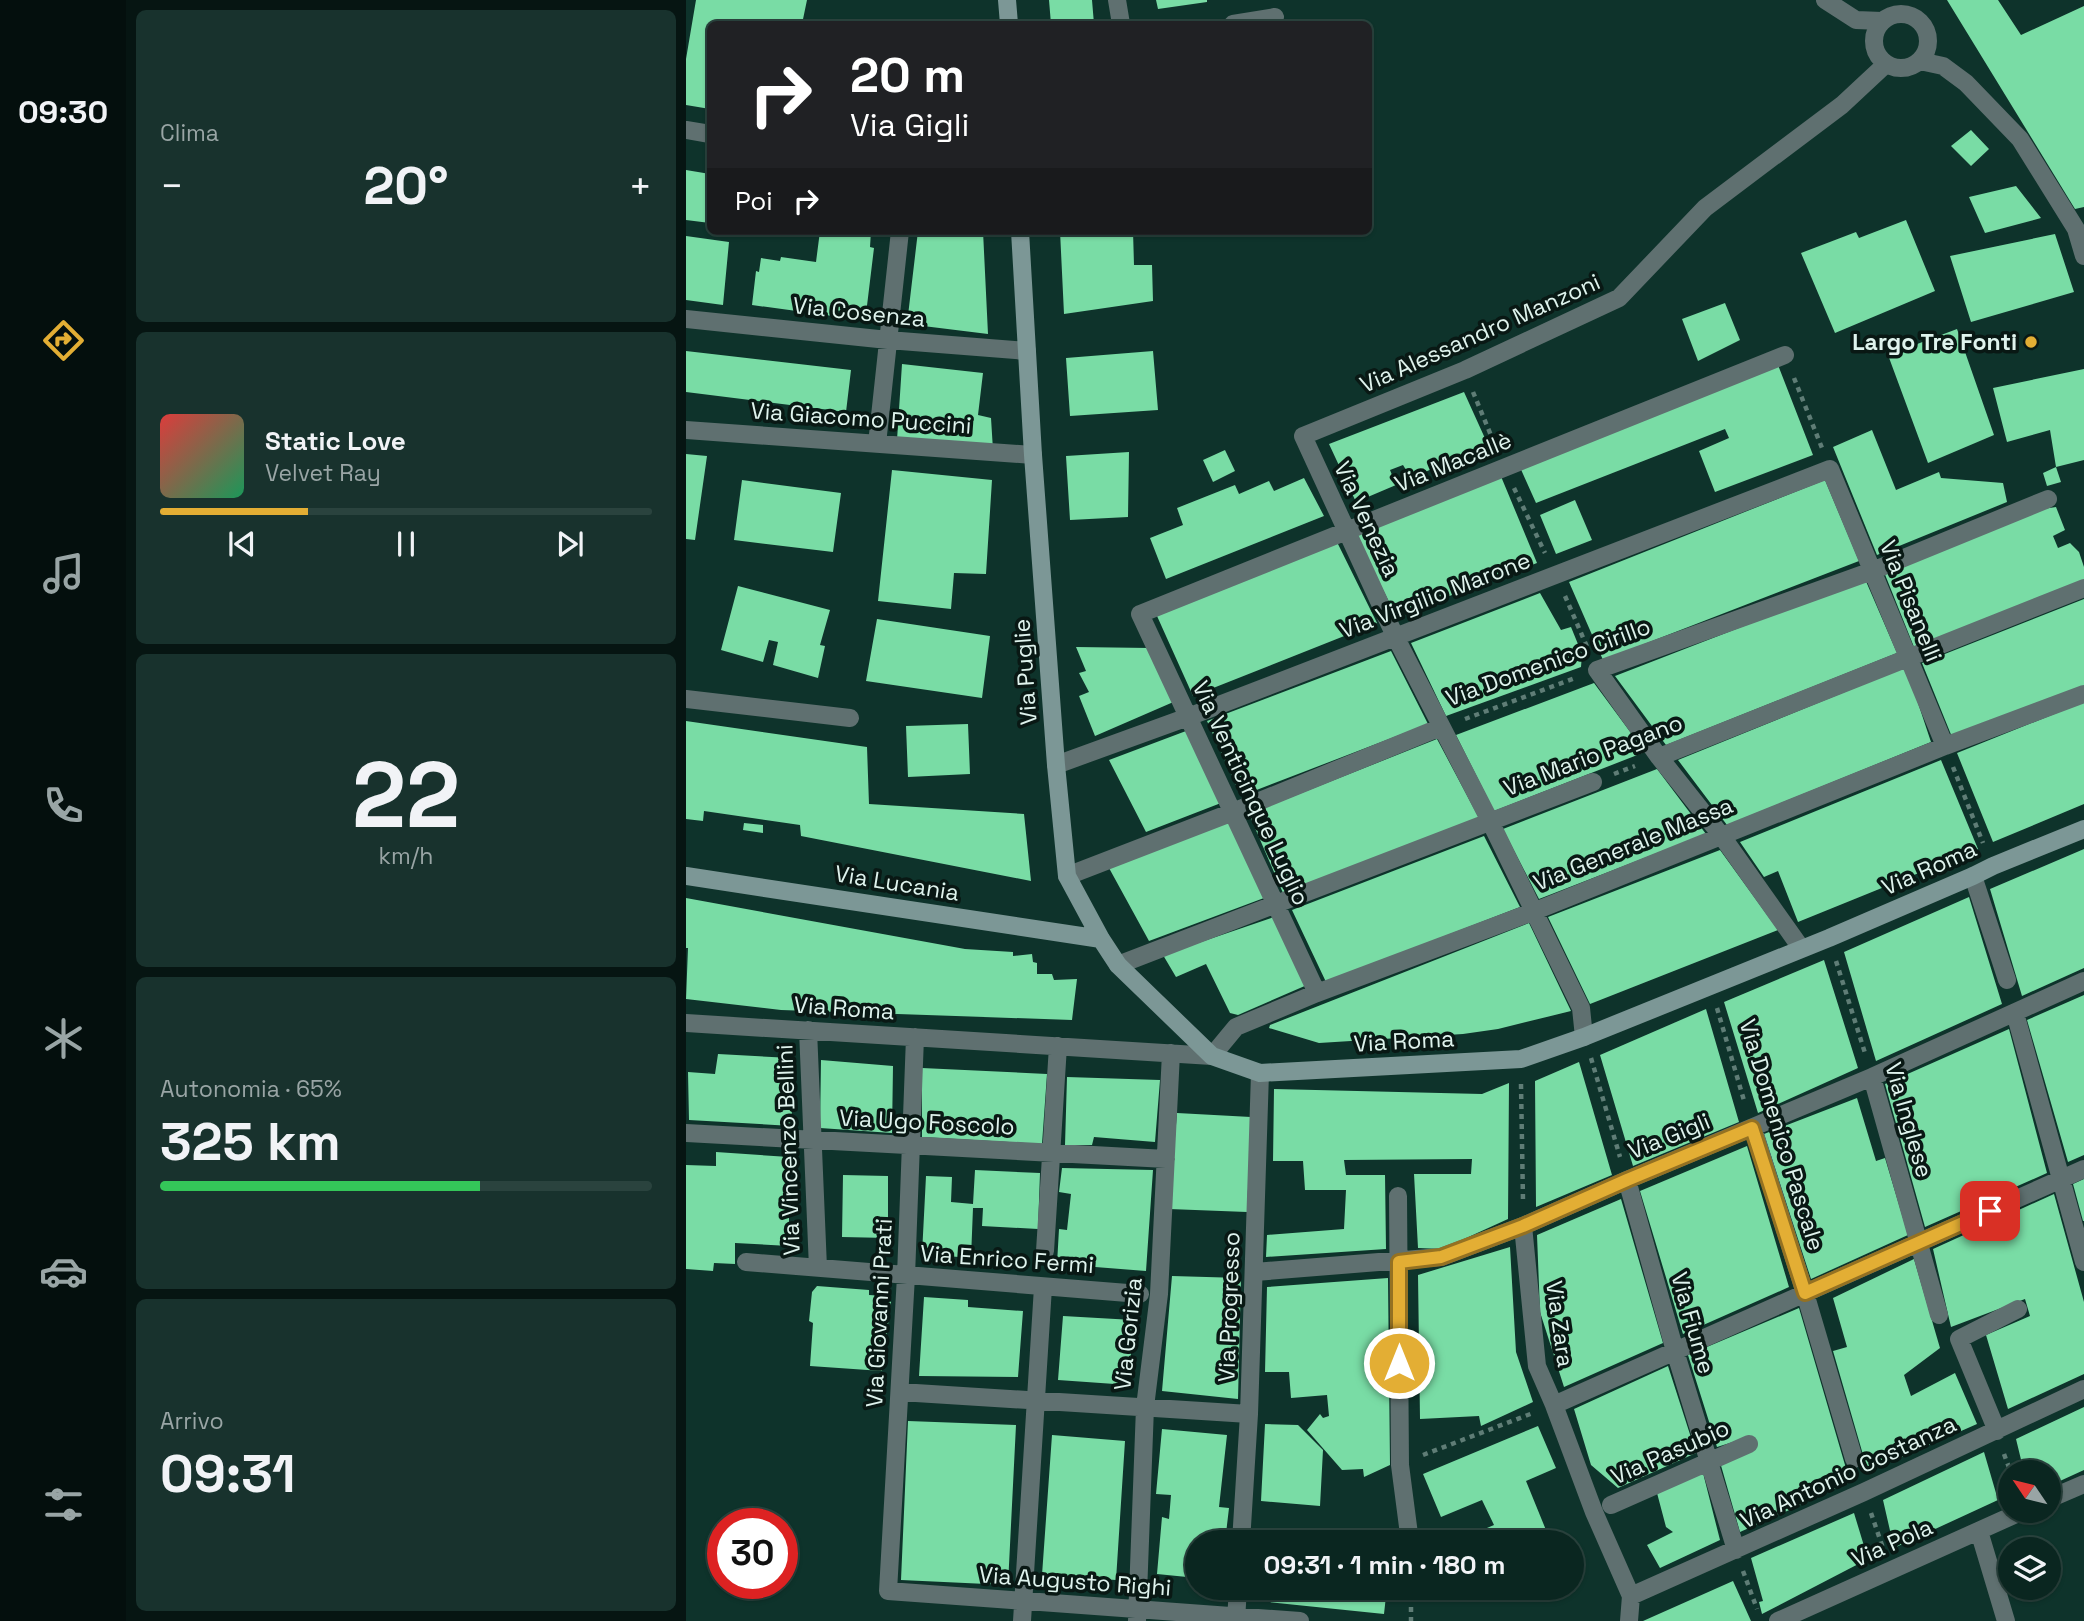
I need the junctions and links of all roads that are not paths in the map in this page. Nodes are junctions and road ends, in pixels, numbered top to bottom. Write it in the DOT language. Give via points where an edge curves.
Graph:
graph roads {
  1 [pos="1007,0"];
  2 [pos="1117,0"];
  3 [pos="1825,0"];
  4 [pos="1899,7"];
  5 [pos="1275,17"];
  6 [pos="1009,21"];
  7 [pos="1120,21"];
  8 [pos="1251,21"];
  9 [pos="1882,21"];
  10 [pos="1920,61"];
  11 [pos="1886,64"];
  12 [pos="686,130"];
  13 [pos="707,134"];
  14 [pos="2080,227"];
  15 [pos="900,235"];
  16 [pos="1020,235"];
  17 [pos="2084,256"];
  18 [pos="686,319"];
  19 [pos="888,340"];
  20 [pos="1027,351"];
  21 [pos="1785,355"];
  22 [pos="686,430"];
  23 [pos="1303,436"];
  24 [pos="877,444"];
  25 [pos="1033,455"];
  26 [pos="1830,469"];
  27 [pos="2048,499"];
  28 [pos="1346,531"];
  29 [pos="1872,571"];
  30 [pos="2084,588"];
  31 [pos="1140,614"];
  32 [pos="1395,636"];
  33 [pos="1908,658"];
  34 [pos="2084,694"];
  35 [pos="686,699"];
  36 [pos="1188,716"];
  37 [pos="850,719"];
  38 [pos="1441,727"];
  39 [pos="1945,746"];
  40 [pos="1659,757"];
  41 [pos="1056,765"];
  42 [pos="1593,782"];
  43 [pos="1233,812"];
  44 [pos="1490,821"];
  45 [pos="2084,829"];
  46 [pos="1721,835"];
  47 [pos="686,876"];
  48 [pos="1067,876"];
  49 [pos="1973,876"];
  50 [pos="1275,904"];
  51 [pos="1535,911"];
  52 [pos="1101,940"];
  53 [pos="1801,948"];
  54 [pos="1118,965"];
  55 [pos="2007,980"];
  56 [pos="2084,981"];
  57 [pos="1317,993"];
  58 [pos="2015,1013"];
  59 [pos="686,1023"];
  60 [pos="808,1030"];
  61 [pos="915,1037"];
  62 [pos="1584,1037"];
  63 [pos="1058,1046"];
  64 [pos="1171,1053"];
  65 [pos="1212,1056"];
  66 [pos="1260,1073"];
  67 [pos="1872,1077"];
  68 [pos="1752,1128"];
  69 [pos="686,1133"];
  70 [pos="813,1140"];
  71 [pos="911,1146"];
  72 [pos="1052,1153"];
  73 [pos="1166,1159"];
  74 [pos="2084,1169"];
  75 [pos="2062,1179"];
  76 [pos="1627,1180"];
  77 [pos="1398,1196"];
  78 [pos="1523,1226"];
  79 [pos="1919,1243"];
  80 [pos="1045,1251"];
  81 [pos="746,1262"];
  82 [pos="1399,1262"];
  83 [pos="2084,1262"];
  84 [pos="818,1268"];
  85 [pos="1255,1272"];
  86 [pos="906,1276"];
  87 [pos="1043,1286"];
  88 [pos="1805,1293"];
  89 [pos="1140,1294"];
  90 [pos="2018,1309"];
  91 [pos="1939,1315"];
  92 [pos="1675,1351"];
  93 [pos="2084,1389"];
  94 [pos="900,1392"];
  95 [pos="1035,1401"];
  96 [pos="1554,1405"];
  97 [pos="1145,1407"];
  98 [pos="1249,1414"];
  99 [pos="1997,1430"];
  100 [pos="1749,1444"];
  101 [pos="1854,1459"];
  102 [pos="1710,1462"];
  103 [pos="2084,1484"];
  104 [pos="2062,1494"];
  105 [pos="1611,1505"];
  106 [pos="1998,1522"];
  107 [pos="1242,1530"];
  108 [pos="1408,1530"];
  109 [pos="1979,1531"];
  110 [pos="1736,1550"];
  111 [pos="888,1591"];
  112 [pos="1631,1596"];
  113 [pos="1237,1600"];
  114 [pos="1024,1601"];
  115 [pos="1137,1615"];
  116 [pos="1236,1619"];
  117 [pos="1023,1621"];
  118 [pos="1300,1621"];
  119 [pos="1629,1621"];
  120 [pos="1778,1621"];
  121 [pos="2006,1621"];
  1 -- 6 [label="street"];
  2 -- 7 [label="street"];
  3 -- 9 [label="street" via="1856,20"];
  4 -- 9 [label="street"];
  4 -- 10 [label="street" via="1927,30 1928,47"];
  5 -- 8 [label="street"];
  9 -- 11 [label="street" via="1874,43"];
  10 -- 11 [label="street" via="1903,68"];
  10 -- 14 [label="street" via="1943,66 1966,83 2020,139"];
  11 -- 23 [label="street, Via Alessandro Manzoni" via="1842,105 1705,208 1619,298 1465,370"];
  12 -- 13 [label="street"];
  14 -- 17 [label="street"];
  15 -- 19 [label="street"];
  16 -- 20 [label="street, Via Puglie"];
  18 -- 19 [label="street, Via Cosenza"];
  19 -- 20 [label="street, Via Cosenza"];
  19 -- 24 [label="street"];
  20 -- 25 [label="street, Via Puglie"];
  21 -- 28 [label="street, Via Macallè"];
  22 -- 24 [label="street, Via Giacomo Puccini"];
  23 -- 28 [label="street, Via Venezia"];
  24 -- 25 [label="street, Via Giacomo Puccini"];
  25 -- 41 [label="street, Via Puglie"];
  26 -- 29 [label="street, Via Pisanelli"];
  26 -- 32 [label="street, Via Virgilio Marone"];
  27 -- 29 [label="street, Via Domenico Cirillo"];
  28 -- 31 [label="street, Via Macallè"];
  28 -- 32 [label="street, Via Venezia"];
  29 -- 33 [label="street, Via Pisanelli"];
  29 -- 40 [label="street, Via Domenico Cirillo" via="1597,670"];
  30 -- 33 [label="street, Via Mario Pagano"];
  31 -- 36 [label="street, Via Venticinque Luglio"];
  32 -- 36 [label="street, Via Virgilio Marone"];
  32 -- 38 [label="street, Via Venezia"];
  33 -- 39 [label="street, Via Pisanelli"];
  33 -- 40 [label="street, Via Mario Pagano"];
  34 -- 39 [label="street, Via Generale Massa"];
  35 -- 37 [label="street"];
  36 -- 41 [label="street, Via Virgilio Marone"];
  36 -- 43 [label="street, Via Venticinque Luglio"];
  38 -- 43 [label="street, Via Domenico Cirillo"];
  38 -- 44 [label="street, Via Venezia"];
  39 -- 46 [label="street, Via Generale Massa"];
  40 -- 46 [label="street"];
  41 -- 48 [label="street, Via Puglie"];
  42 -- 44 [label="street, Via Mario Pagano"];
  43 -- 48 [label="street, Via Domenico Cirillo"];
  43 -- 50 [label="street, Via Venticinque Luglio"];
  44 -- 50 [label="street, Via Mario Pagano"];
  44 -- 51 [label="street, Via Venezia"];
  45 -- 49 [label="street, Via Roma"];
  46 -- 51 [label="street, Via Generale Massa"];
  46 -- 53 [label="street"];
  47 -- 52 [label="street, Via Lucania"];
  48 -- 52 [label="street, Via Puglie"];
  49 -- 53 [label="street, Via Roma"];
  49 -- 55 [label="street"];
  50 -- 54 [label="street, Via Mario Pagano"];
  50 -- 57 [label="street, Via Venticinque Luglio"];
  51 -- 57 [label="street, Via Generale Massa"];
  51 -- 62 [label="street, Via Venezia" via="1581,1008"];
  52 -- 54 [label="street, Via Puglie"];
  53 -- 62 [label="street, Via Roma"];
  54 -- 65 [label="street, Via Puglie"];
  56 -- 58 [label="street, Via Gigli"];
  57 -- 65 [label="street, Via Generale Massa" via="1236,1027"];
  58 -- 67 [label="street, Via Gigli"];
  58 -- 75 [label="street"];
  59 -- 60 [label="street, Via Roma"];
  60 -- 61 [label="street, Via Roma"];
  60 -- 70 [label="street, Via Vincenzo Bellini"];
  61 -- 63 [label="street, Via Roma"];
  61 -- 71 [label="street, Via Giovanni Prati"];
  62 -- 66 [label="street, Via Roma" via="1521,1059"];
  63 -- 64 [label="street, Via Roma"];
  63 -- 72 [label="street"];
  64 -- 65 [label="street, Via Roma"];
  64 -- 73 [label="street, Via Gorizia"];
  65 -- 66 [label="street, Via Roma"];
  66 -- 85 [label="street, Via Progresso"];
  67 -- 68 [label="street, Via Gigli"];
  67 -- 79 [label="street, Via Inglese"];
  68 -- 76 [label="street, Via Gigli"];
  68 -- 88 [label="street, Via Domenico Pascale"];
  69 -- 70 [label="street, Via Ugo Foscolo"];
  70 -- 71 [label="street, Via Ugo Foscolo"];
  70 -- 84 [label="street, Via Vincenzo Bellini"];
  71 -- 72 [label="street, Via Ugo Foscolo"];
  71 -- 86 [label="street, Via Giovanni Prati"];
  72 -- 73 [label="street, Via Ugo Foscolo"];
  72 -- 80 [label="street"];
  73 -- 97 [label="street, Via Gorizia" via="1159,1294"];
  74 -- 75 [label="street"];
  75 -- 79 [label="street"];
  75 -- 83 [label="street"];
  76 -- 78 [label="street, Via Gigli"];
  76 -- 92 [label="street, Via Fiume"];
  77 -- 82 [label="street"];
  78 -- 82 [label="street, Via Gigli" via="1441,1257"];
  78 -- 96 [label="street, Via Zara" via="1537,1366"];
  79 -- 88 [label="street"];
  79 -- 91 [label="street, Via Inglese"];
  81 -- 84 [label="street, Via Enrico Fermi"];
  82 -- 85 [label="street, Via Gigli"];
  82 -- 108 [label="street" via="1400,1465"];
  84 -- 86 [label="street, Via Enrico Fermi"];
  85 -- 98 [label="street, Via Progresso"];
  86 -- 87 [label="street, Via Enrico Fermi"];
  86 -- 94 [label="street, Via Giovanni Prati"];
  87 -- 89 [label="street, Via Enrico Fermi"];
  87 -- 95 [label="street"];
  88 -- 92 [label="street"];
  88 -- 101 [label="street, Via Domenico Pascale"];
  90 -- 99 [label="street" via="1959,1339"];
  92 -- 96 [label="street"];
  92 -- 102 [label="street, Via Fiume"];
  93 -- 99 [label="street, Via Antonio Costanza"];
  94 -- 95 [label="street"];
  94 -- 111 [label="street, Via Giovanni Prati"];
  95 -- 97 [label="street"];
  95 -- 114 [label="street"];
  96 -- 112 [label="street, Via Zara"];
  97 -- 98 [label="street"];
  97 -- 115 [label="street, Via Gorizia"];
  98 -- 107 [label="street, Via Progresso"];
  99 -- 110 [label="street, Via Antonio Costanza"];
  100 -- 102 [label="street, Via Pasubio"];
  102 -- 105 [label="street, Via Pasubio"];
  102 -- 110 [label="street, Via Fiume"];
  103 -- 104 [label="street"];
  106 -- 109 [label="street, Via Pola"];
  109 -- 120 [label="street, Via Pola"];
  109 -- 121 [label="street"];
  110 -- 112 [label="street, Via Antonio Costanza"];
  111 -- 114 [label="street, Via Augusto Righi"];
  112 -- 119 [label="street, Via Zara"];
  113 -- 116 [label="street"];
  114 -- 115 [label="street, Via Augusto Righi"];
  114 -- 117 [label="street"];
  115 -- 116 [label="street, Via Augusto Righi"];
  116 -- 118 [label="street, Via Augusto Righi"];
}
